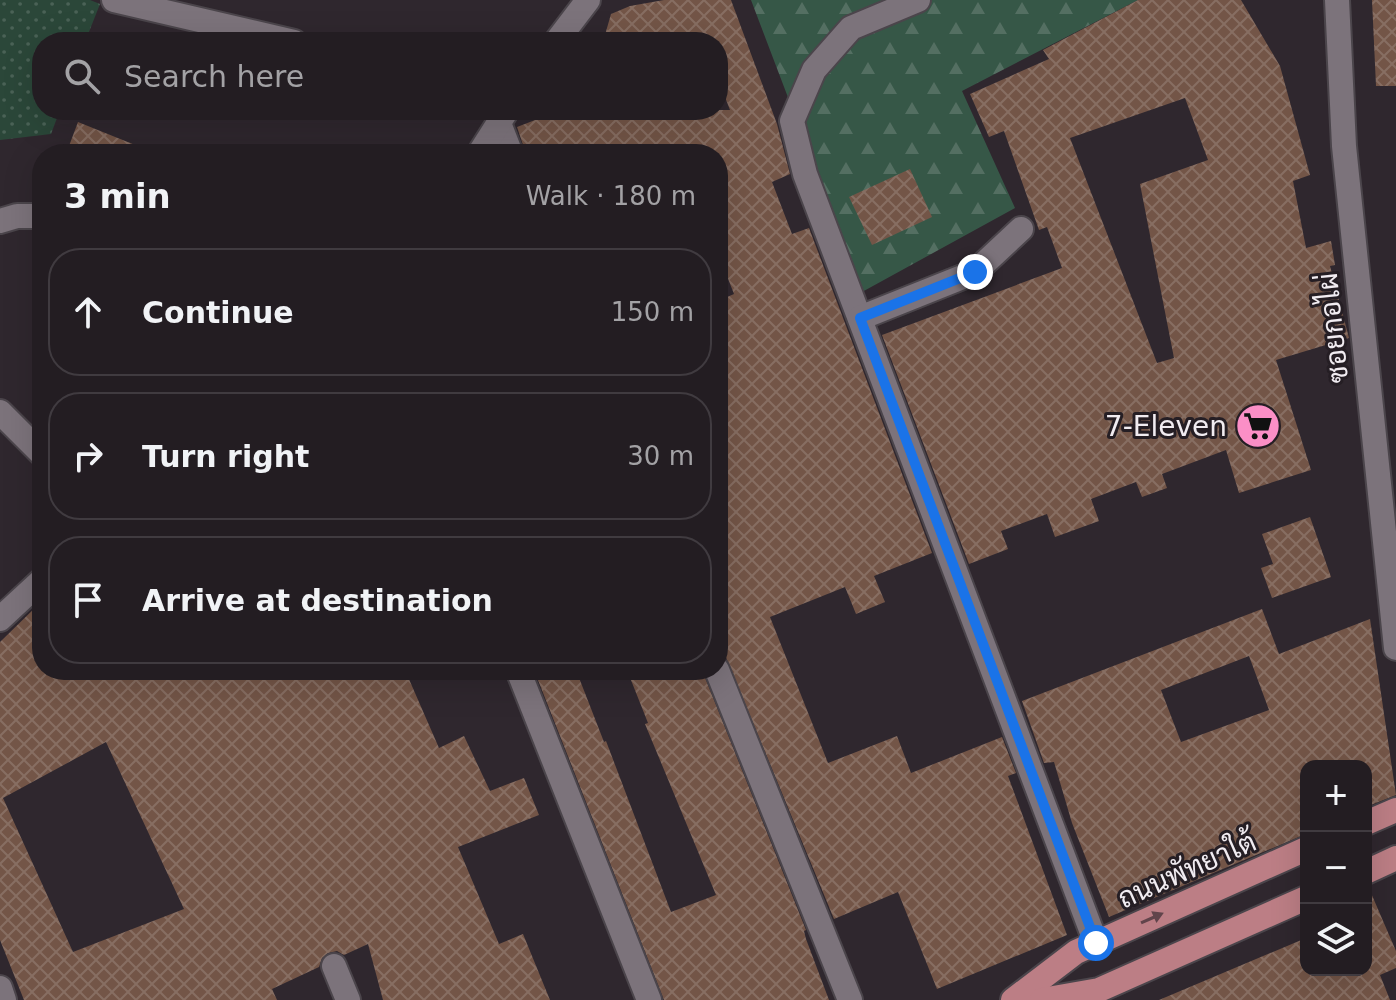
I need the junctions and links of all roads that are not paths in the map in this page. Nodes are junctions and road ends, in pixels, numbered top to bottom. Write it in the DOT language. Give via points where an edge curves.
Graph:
graph roads {
  1 [pos="114,0"];
  2 [pos="588,0"];
  3 [pos="918,0"];
  4 [pos="1337,0"];
  5 [pos="251,32"];
  6 [pos="564,32"];
  7 [pos="500,120"];
  8 [pos="504,120"];
  9 [pos="485,144"];
  10 [pos="509,144"];
  11 [pos="32,216"];
  12 [pos="0,221"];
  13 [pos="1021,229"];
  14 [pos="860,318"];
  15 [pos="0,412"];
  16 [pos="32,444"];
  17 [pos="32,589"];
  18 [pos="0,619"];
  19 [pos="1396,648"];
  20 [pos="522,680"];
  21 [pos="721,680"];
  22 [pos="1396,810"];
  23 [pos="1372,820"];
  24 [pos="1300,852"];
  25 [pos="1396,858"];
  26 [pos="1372,869"];
  27 [pos="1300,901"];
  28 [pos="1096,943"];
  29 [pos="334,966"];
  30 [pos="0,988"];
  31 [pos="1101,995"];
  32 [pos="4,1000"];
  33 [pos="348,1000"];
  34 [pos="649,1000"];
  35 [pos="850,1000"];
  36 [pos="1013,1000"];
  37 [pos="1042,1000"];
  1 -- 5 [label="street"];
  2 -- 6 [label="street"];
  3 -- 14 [label="street" via="851,28 814,70 792,121 805,174"];
  4 -- 19 [label="street, ซอยกอไผ่" via="1344,146"];
  7 -- 9 [label="street"];
  8 -- 10 [label="street"];
  11 -- 12 [label="street"];
  13 -- 14 [label="street" via="975,272"];
  14 -- 28 [label="street"];
  15 -- 16 [label="street"];
  17 -- 18 [label="street"];
  20 -- 34 [label="street"];
  21 -- 35 [label="street"];
  22 -- 23 [label="main road"];
  28 -- 24 [label="main road, ถนนพัทยาใต้, one-way"];
  25 -- 26 [label="main road"];
  27 -- 31 [label="main road"];
  28 -- 36 [label="main road, ถนนพัทยาใต้"];
  29 -- 33 [label="street"];
  30 -- 32 [label="street"];
  31 -- 37 [label="main road"];
}
